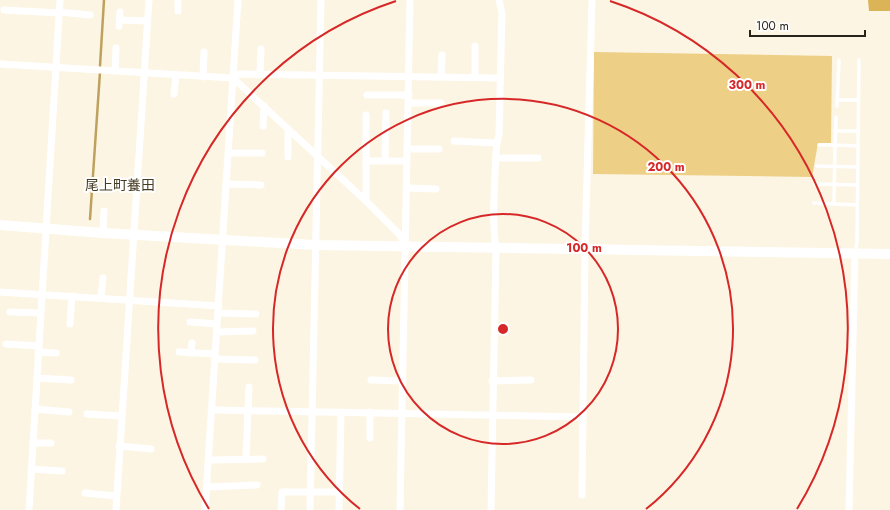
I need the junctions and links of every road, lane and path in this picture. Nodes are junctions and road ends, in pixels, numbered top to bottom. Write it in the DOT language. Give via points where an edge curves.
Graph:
graph roads {
  1 [pos="60,0"];
  2 [pos="149,0"];
  3 [pos="178,0"];
  4 [pos="238,0"];
  5 [pos="321,0"];
  6 [pos="410,0"];
  7 [pos="499,0"];
  8 [pos="592,0"];
  9 [pos="4,10"];
  10 [pos="178,11"];
  11 [pos="120,12"];
  12 [pos="59,13"];
  13 [pos="90,15"];
  14 [pos="147,21"];
  15 [pos="475,46"];
  16 [pos="116,48"];
  17 [pos="261,49"];
  18 [pos="204,52"];
  19 [pos="442,55"];
  20 [pos="839,60"];
  21 [pos="859,60"];
  22 [pos="0,64"];
  23 [pos="56,66"];
  24 [pos="115,70"];
  25 [pos="145,73"];
  26 [pos="260,74"];
  27 [pos="176,75"];
  28 [pos="319,75"];
  29 [pos="408,76"];
  30 [pos="441,76"];
  31 [pos="203,77"];
  32 [pos="475,77"];
  33 [pos="233,78"];
  34 [pos="500,78"];
  35 [pos="174,94"];
  36 [pos="367,95"];
  37 [pos="409,95"];
  38 [pos="837,100"];
  39 [pos="858,100"];
  40 [pos="409,103"];
  41 [pos="441,104"];
  42 [pos="264,106"];
  43 [pos="837,106"];
  44 [pos="386,113"];
  45 [pos="366,114"];
  46 [pos="836,117"];
  47 [pos="263,126"];
  48 [pos="288,129"];
  49 [pos="836,131"];
  50 [pos="858,131"];
  51 [pos="454,141"];
  52 [pos="496,143"];
  53 [pos="819,145"];
  54 [pos="835,145"];
  55 [pos="858,146"];
  56 [pos="408,149"];
  57 [pos="439,149"];
  58 [pos="228,153"];
  59 [pos="262,153"];
  60 [pos="317,156"];
  61 [pos="288,157"];
  62 [pos="496,158"];
  63 [pos="538,158"];
  64 [pos="366,161"];
  65 [pos="385,161"];
  66 [pos="407,161"];
  67 [pos="817,166"];
  68 [pos="834,166"];
  69 [pos="858,167"];
  70 [pos="226,184"];
  71 [pos="815,184"];
  72 [pos="834,184"];
  73 [pos="858,184"];
  74 [pos="261,185"];
  75 [pos="407,188"];
  76 [pos="436,189"];
  77 [pos="366,201"];
  78 [pos="814,204"];
  79 [pos="834,204"];
  80 [pos="858,205"];
  81 [pos="104,211"];
  82 [pos="0,226"];
  83 [pos="45,228"];
  84 [pos="103,233"];
  85 [pos="133,234"];
  86 [pos="223,240"];
  87 [pos="315,245"];
  88 [pos="407,246"];
  89 [pos="496,248"];
  90 [pos="586,248"];
  91 [pos="855,253"];
  92 [pos="890,254"];
  93 [pos="103,278"];
  94 [pos="0,292"];
  95 [pos="41,295"];
  96 [pos="72,296"];
  97 [pos="101,298"];
  98 [pos="130,300"];
  99 [pos="218,310"];
  100 [pos="10,312"];
  101 [pos="40,313"];
  102 [pos="256,314"];
  103 [pos="190,322"];
  104 [pos="70,324"];
  105 [pos="217,328"];
  106 [pos="253,331"];
  107 [pos="192,343"];
  108 [pos="6,344"];
  109 [pos="38,349"];
  110 [pos="179,352"];
  111 [pos="56,353"];
  112 [pos="191,353"];
  113 [pos="215,357"];
  114 [pos="255,360"];
  115 [pos="37,378"];
  116 [pos="71,380"];
  117 [pos="371,380"];
  118 [pos="530,380"];
  119 [pos="403,381"];
  120 [pos="492,381"];
  121 [pos="249,387"];
  122 [pos="35,409"];
  123 [pos="212,410"];
  124 [pos="248,410"];
  125 [pos="312,411"];
  126 [pos="69,412"];
  127 [pos="341,412"];
  128 [pos="370,412"];
  129 [pos="402,413"];
  130 [pos="87,414"];
  131 [pos="121,416"];
  132 [pos="493,416"];
  133 [pos="584,417"];
  134 [pos="370,438"];
  135 [pos="33,443"];
  136 [pos="51,443"];
  137 [pos="119,446"];
  138 [pos="151,449"];
  139 [pos="246,459"];
  140 [pos="263,459"];
  141 [pos="209,460"];
  142 [pos="31,469"];
  143 [pos="62,471"];
  144 [pos="257,485"];
  145 [pos="207,486"];
  146 [pos="310,492"];
  147 [pos="339,492"];
  148 [pos="85,493"];
  149 [pos="582,495"];
  150 [pos="116,496"];
  151 [pos="29,510"];
  152 [pos="116,510"];
  153 [pos="205,510"];
  154 [pos="281,510"];
  155 [pos="310,510"];
  156 [pos="339,510"];
  157 [pos="400,510"];
  158 [pos="490,510"];
  159 [pos="849,510"];
  1 -- 12 [label="street"];
  2 -- 14 [label="street"];
  3 -- 10 [label="street"];
  4 -- 33 [label="street"];
  5 -- 28 [label="street"];
  6 -- 29 [label="street"];
  7 -- 34 [label="street" via="502,13"];
  8 -- 90 [label="street"];
  9 -- 12 [label="street"];
  11 -- 14 [label="street" via="119,23"];
  12 -- 13 [label="street"];
  12 -- 23 [label="street"];
  14 -- 25 [label="street"];
  15 -- 32 [label="street"];
  16 -- 24 [label="street"];
  17 -- 26 [label="street"];
  18 -- 31 [label="street"];
  19 -- 30 [label="street"];
  20 -- 38 [label="lane"];
  21 -- 39 [label="lane"];
  22 -- 23 [label="street"];
  23 -- 24 [label="street"];
  23 -- 83 [label="street"];
  24 -- 25 [label="street"];
  25 -- 27 [label="street"];
  25 -- 85 [label="street"];
  26 -- 28 [label="street"];
  26 -- 33 [label="street" via="239,74"];
  27 -- 31 [label="street"];
  27 -- 35 [label="street"];
  28 -- 29 [label="street"];
  28 -- 60 [label="street"];
  29 -- 30 [label="street"];
  29 -- 37 [label="street"];
  30 -- 32 [label="street"];
  31 -- 33 [label="street"];
  32 -- 34 [label="street"];
  33 -- 42 [label="street"];
  33 -- 58 [label="street"];
  34 -- 52 [label="street" via="499,135"];
  36 -- 37 [label="street"];
  37 -- 40 [label="street"];
  38 -- 39 [label="lane"];
  38 -- 43 [label="lane"];
  39 -- 50 [label="lane"];
  40 -- 41 [label="street"];
  40 -- 56 [label="street"];
  42 -- 47 [label="street"];
  42 -- 48 [label="street"];
  44 -- 65 [label="street"];
  45 -- 64 [label="street"];
  46 -- 49 [label="lane"];
  48 -- 60 [label="street"];
  48 -- 61 [label="street"];
  49 -- 50 [label="lane"];
  49 -- 54 [label="lane"];
  50 -- 55 [label="lane"];
  51 -- 52 [label="street"];
  52 -- 62 [label="street"];
  53 -- 54 [label="lane"];
  54 -- 55 [label="lane"];
  54 -- 68 [label="lane"];
  55 -- 69 [label="lane"];
  56 -- 57 [label="street"];
  56 -- 66 [label="street"];
  58 -- 59 [label="street"];
  58 -- 70 [label="street"];
  60 -- 77 [label="street"];
  60 -- 87 [label="street"];
  62 -- 63 [label="street"];
  62 -- 89 [label="street"];
  64 -- 65 [label="street"];
  64 -- 77 [label="street"];
  65 -- 66 [label="street"];
  66 -- 75 [label="street"];
  67 -- 68 [label="lane"];
  68 -- 69 [label="lane"];
  68 -- 72 [label="lane"];
  69 -- 73 [label="lane"];
  70 -- 74 [label="street"];
  70 -- 86 [label="street"];
  71 -- 72 [label="lane"];
  72 -- 73 [label="lane"];
  72 -- 79 [label="lane"];
  73 -- 80 [label="lane"];
  75 -- 76 [label="street"];
  75 -- 88 [label="street"];
  77 -- 88 [label="street" via="399,234"];
  78 -- 79 [label="lane"];
  79 -- 80 [label="lane"];
  80 -- 91 [label="lane"];
  81 -- 84 [label="street"];
  82 -- 83 [label="street"];
  83 -- 84 [label="street"];
  83 -- 95 [label="street"];
  84 -- 85 [label="street"];
  85 -- 86 [label="street"];
  85 -- 98 [label="street"];
  86 -- 87 [label="street"];
  86 -- 99 [label="street"];
  87 -- 88 [label="street"];
  87 -- 125 [label="street"];
  88 -- 89 [label="street"];
  88 -- 119 [label="street"];
  89 -- 90 [label="street"];
  89 -- 120 [label="street"];
  90 -- 91 [label="street"];
  90 -- 133 [label="street"];
  91 -- 92 [label="street"];
  91 -- 159 [label="street"];
  93 -- 97 [label="street"];
  94 -- 95 [label="street"];
  95 -- 96 [label="street"];
  95 -- 101 [label="street"];
  96 -- 97 [label="street"];
  96 -- 104 [label="street"];
  97 -- 98 [label="street"];
  98 -- 99 [label="street"];
  98 -- 131 [label="street"];
  99 -- 102 [label="street"];
  99 -- 105 [label="street"];
  100 -- 101 [label="street"];
  101 -- 109 [label="street"];
  103 -- 105 [label="street"];
  105 -- 106 [label="street"];
  105 -- 113 [label="street"];
  107 -- 112 [label="street"];
  108 -- 109 [label="street"];
  109 -- 111 [label="street"];
  109 -- 115 [label="street"];
  110 -- 112 [label="street"];
  112 -- 113 [label="street"];
  113 -- 114 [label="street"];
  113 -- 123 [label="street"];
  115 -- 116 [label="street"];
  115 -- 122 [label="street"];
  117 -- 119 [label="street"];
  118 -- 120 [label="street"];
  119 -- 129 [label="street"];
  120 -- 132 [label="street"];
  121 -- 124 [label="street"];
  122 -- 126 [label="street"];
  122 -- 135 [label="street"];
  123 -- 124 [label="street"];
  123 -- 141 [label="street"];
  124 -- 125 [label="street"];
  124 -- 139 [label="street"];
  125 -- 127 [label="street"];
  125 -- 146 [label="street"];
  127 -- 128 [label="street"];
  127 -- 147 [label="street"];
  128 -- 129 [label="street"];
  128 -- 134 [label="street"];
  129 -- 132 [label="street"];
  129 -- 157 [label="street"];
  130 -- 131 [label="street"];
  131 -- 137 [label="street"];
  132 -- 133 [label="street"];
  132 -- 158 [label="street"];
  133 -- 149 [label="street"];
  135 -- 136 [label="street"];
  135 -- 142 [label="street"];
  137 -- 138 [label="street"];
  137 -- 150 [label="street"];
  139 -- 140 [label="street"];
  139 -- 141 [label="street"];
  141 -- 145 [label="street"];
  142 -- 143 [label="street"];
  142 -- 151 [label="street"];
  144 -- 145 [label="street"];
  145 -- 153 [label="street"];
  146 -- 147 [label="street"];
  146 -- 154 [label="street" via="282,492"];
  146 -- 155 [label="street"];
  147 -- 156 [label="street"];
  148 -- 150 [label="street"];
  150 -- 152 [label="street"];
}
